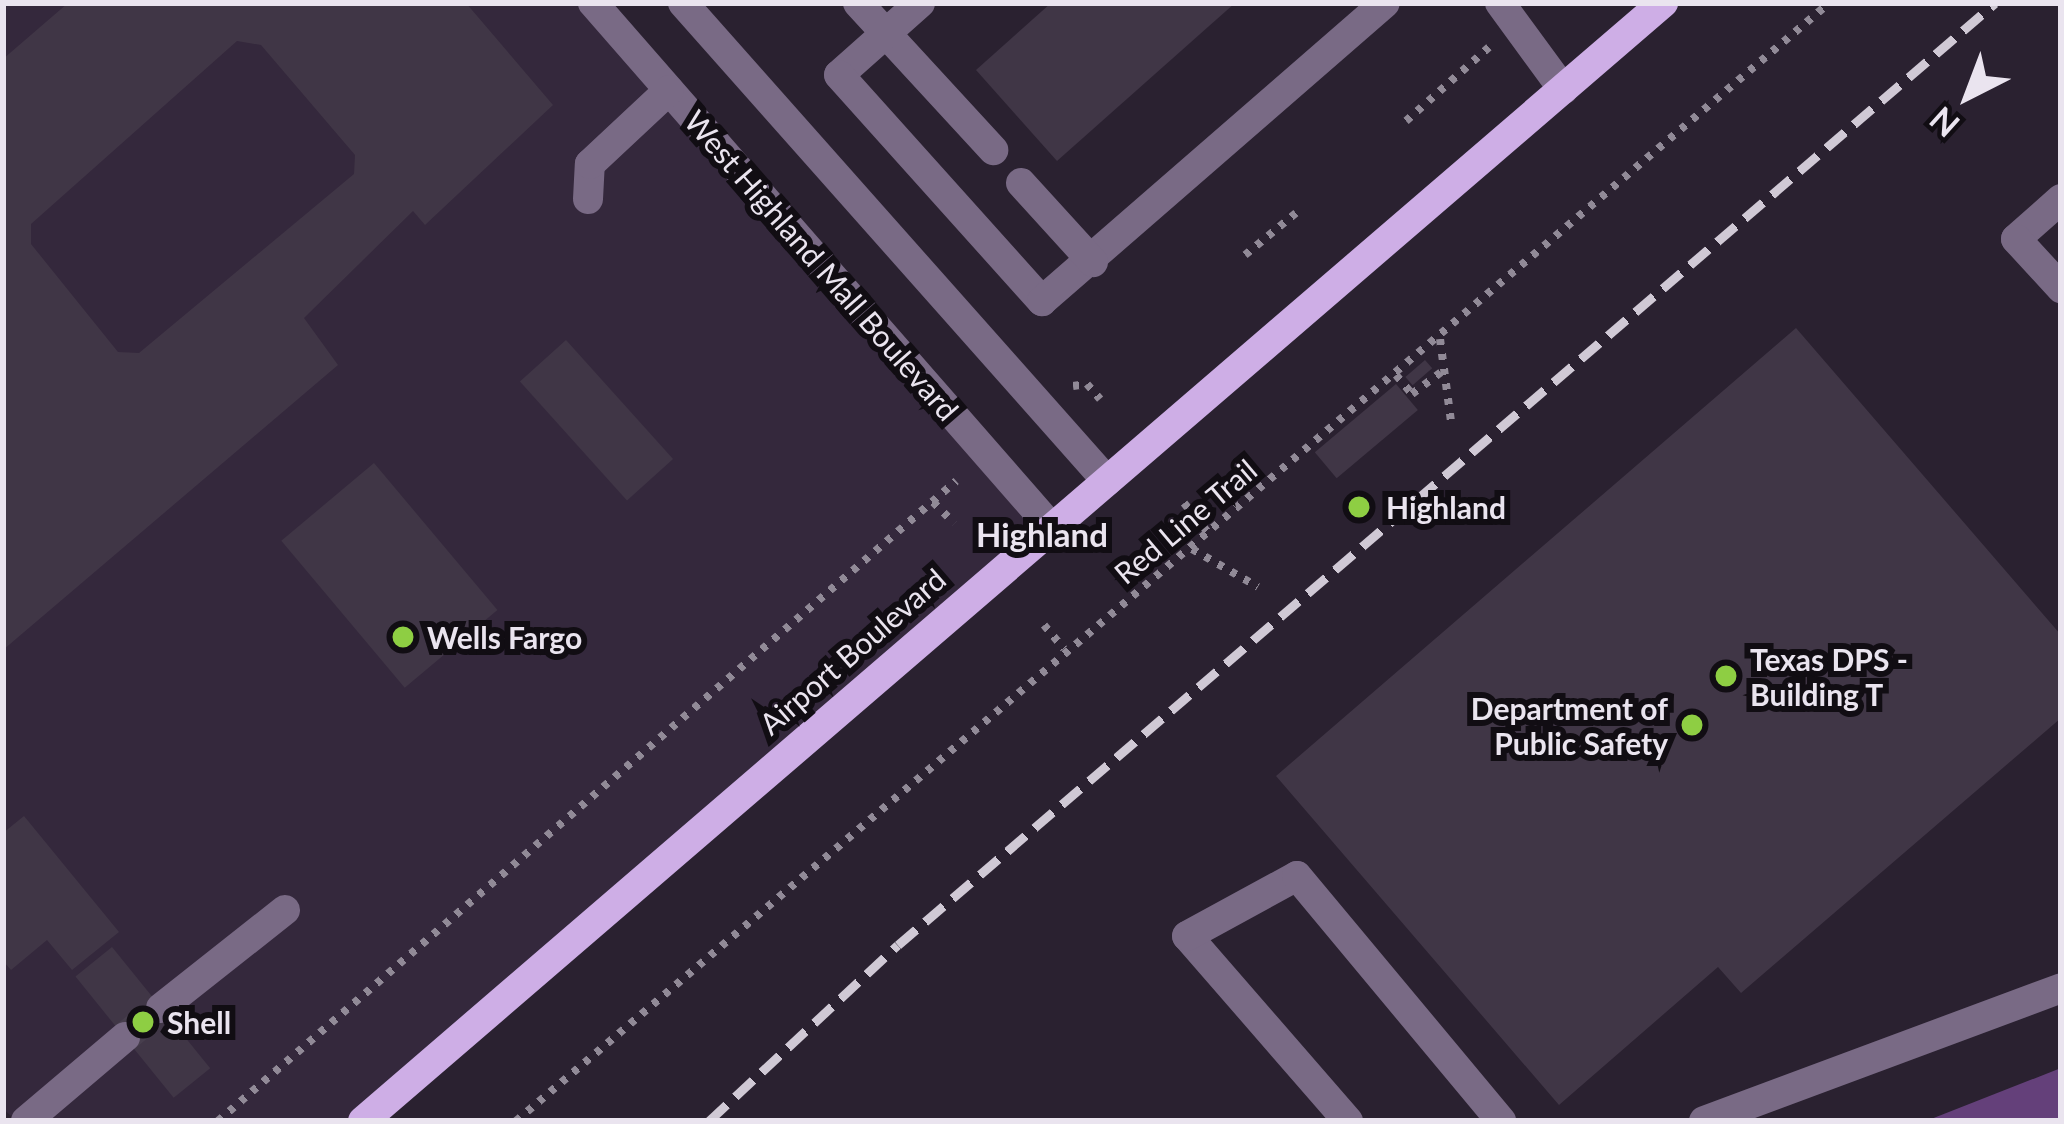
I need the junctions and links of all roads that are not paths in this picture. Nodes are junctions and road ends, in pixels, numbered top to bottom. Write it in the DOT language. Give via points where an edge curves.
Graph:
graph roads {
  1 [pos="593,3"];
  2 [pos="683,3"];
  3 [pos="858,3"];
  4 [pos="920,3"];
  5 [pos="1385,3"];
  6 [pos="1500,3"];
  7 [pos="1663,3"];
  8 [pos="885,34"];
  9 [pos="669,89"];
  10 [pos="1563,89"];
  11 [pos="992,150"];
  12 [pos="1022,183"];
  13 [pos="588,199"];
  14 [pos="2061,199"];
  15 [pos="1093,262"];
  16 [pos="2061,288"];
  17 [pos="1107,481"];
  18 [pos="1051,527"];
  19 [pos="285,910"];
  20 [pos="2061,988"];
  21 [pos="161,1008"];
  22 [pos="125,1037"];
  23 [pos="3,1109"];
  24 [pos="21,1121"];
  25 [pos="363,1121"];
  26 [pos="1348,1121"];
  27 [pos="1502,1121"];
  28 [pos="1705,1121"];
  1 -- 9 [label="street, West Highland Mall Boulevard"];
  2 -- 17 [label="street"];
  3 -- 8 [label="street"];
  4 -- 8 [label="street"];
  5 -- 15 [label="street"];
  6 -- 10 [label="street"];
  7 -- 10 [label="main road, Airport Boulevard"];
  8 -- 11 [label="street"];
  8 -- 15 [label="street" via="838,75 1042,301"];
  9 -- 13 [label="street" via="590,164"];
  9 -- 18 [label="street, West Highland Mall Boulevard"];
  10 -- 17 [label="main road, Airport Boulevard"];
  12 -- 15 [label="street"];
  14 -- 16 [label="street" via="2016,239"];
  17 -- 18 [label="main road, Airport Boulevard"];
  18 -- 25 [label="main road, Airport Boulevard"];
  19 -- 21 [label="street"];
  20 -- 28 [label="street"];
  22 -- 24 [label="street"];
  23 -- 24 [label="street"];
  26 -- 27 [label="street" via="1187,936 1297,876"];
}
